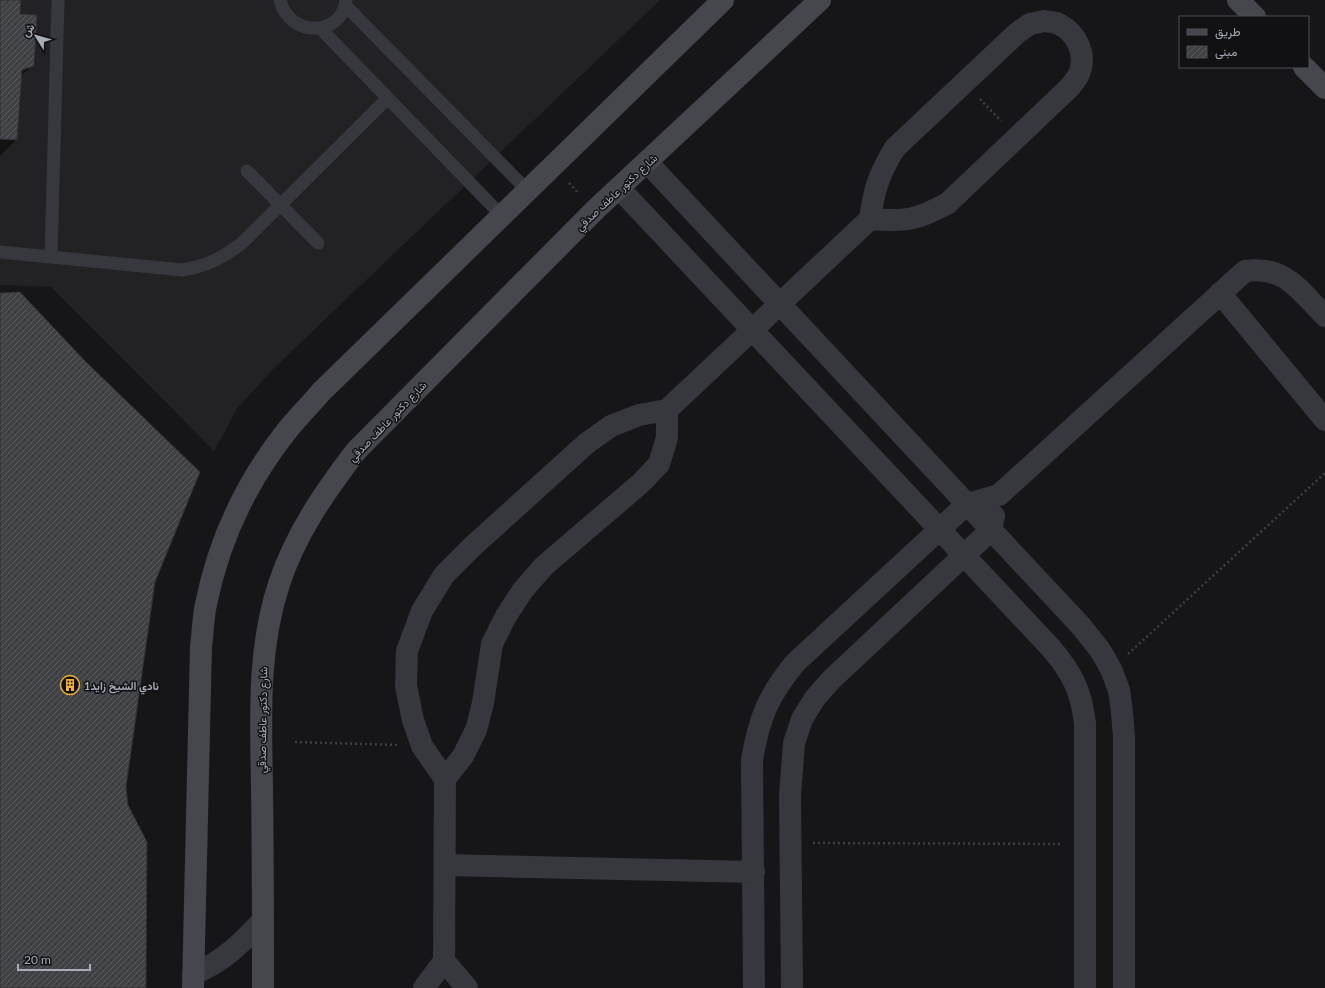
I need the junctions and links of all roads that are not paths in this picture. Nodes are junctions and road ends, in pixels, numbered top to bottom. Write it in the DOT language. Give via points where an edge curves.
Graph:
graph roads {
  1 [pos="58,0"];
  2 [pos="280,0"];
  3 [pos="723,0"];
  4 [pos="820,0"];
  5 [pos="1238,0"];
  6 [pos="346,3"];
  7 [pos="1254,16"];
  8 [pos="320,28"];
  9 [pos="1305,68"];
  10 [pos="1325,88"];
  11 [pos="388,98"];
  12 [pos="647,162"];
  13 [pos="247,172"];
  14 [pos="619,188"];
  15 [pos="527,190"];
  16 [pos="280,205"];
  17 [pos="501,215"];
  18 [pos="870,219"];
  19 [pos="318,244"];
  20 [pos="0,252"];
  21 [pos="51,257"];
  22 [pos="1220,293"];
  23 [pos="780,304"];
  24 [pos="1325,316"];
  25 [pos="752,330"];
  26 [pos="667,410"];
  27 [pos="1325,420"];
  28 [pos="999,495"];
  29 [pos="967,504"];
  30 [pos="940,530"];
  31 [pos="991,530"];
  32 [pos="964,555"];
  33 [pos="445,779"];
  34 [pos="444,865"];
  35 [pos="754,872"];
  36 [pos="263,920"];
  37 [pos="444,961"];
  38 [pos="193,981"];
  39 [pos="263,988"];
  40 [pos="424,988"];
  41 [pos="467,988"];
  42 [pos="754,988"];
  43 [pos="792,988"];
  44 [pos="1085,988"];
  45 [pos="1124,988"];
  1 -- 21 [label="lane"];
  2 -- 8 [label="lane" via="282,10 292,21 305,28"];
  3 -- 15 [label="street"];
  4 -- 12 [label="street, شارع دكتور عاطف صدقي"];
  5 -- 7 [label="street"];
  6 -- 8 [label="lane" via="340,16 331,24"];
  6 -- 15 [label="lane"];
  8 -- 11 [label="lane"];
  9 -- 10 [label="street"];
  11 -- 16 [label="lane"];
  11 -- 17 [label="lane"];
  12 -- 14 [label="street, شارع دكتور عاطف صدقي"];
  12 -- 23 [label="street"];
  13 -- 16 [label="lane"];
  14 -- 25 [label="street"];
  14 -- 36 [label="street, شارع دكتور عاطف صدقي" via="356,451 324,492 298,536 279,584 266,634 260,684"];
  15 -- 17 [label="street"];
  16 -- 19 [label="lane"];
  16 -- 21 [label="lane" via="241,244 221,258 201,267 182,270"];
  17 -- 38 [label="street" via="321,392 289,428 260,468 236,511 218,557 205,605"];
  18 -- 18 [label="street" via="897,221 924,216 948,203 1070,87 1079,74 1082,60 1079,45 1071,32 1059,24 1044,21 1030,24 1017,33 895,148 879,176 873,194"];
  18 -- 23 [label="street"];
  20 -- 21 [label="lane"];
  22 -- 24 [label="street" via="1245,270 1260,268 1286,277"];
  22 -- 27 [label="street"];
  22 -- 28 [label="street"];
  23 -- 25 [label="street"];
  23 -- 29 [label="street"];
  25 -- 26 [label="street"];
  25 -- 30 [label="street"];
  26 -- 33 [label="street" via="667,438 659,464 641,483 544,566 523,590 506,616 492,644 476,730 463,756"];
  26 -- 33 [label="street" via="639,415 611,426 588,443 478,541 444,575 422,611 408,651 406,686 422,746"];
  28 -- 29 [label="street"];
  28 -- 31 [label="street"];
  29 -- 30 [label="street"];
  29 -- 31 [label="street"];
  30 -- 32 [label="street"];
  30 -- 35 [label="street" via="795,663 778,684 765,708 756,733 752,760"];
  31 -- 32 [label="street"];
  31 -- 45 [label="street" via="1081,626 1100,650 1119,690 1124,737"];
  32 -- 43 [label="street" via="832,678 802,719 794,743 790,796"];
  32 -- 44 [label="street" via="1067,666 1083,703"];
  33 -- 34 [label="street"];
  34 -- 35 [label="street"];
  34 -- 37 [label="street"];
  35 -- 42 [label="street"];
  36 -- 38 [label="street" via="228,956"];
  36 -- 39 [label="street, شارع دكتور عاطف صدقي"];
  37 -- 40 [label="street"];
  37 -- 41 [label="street"];
}
